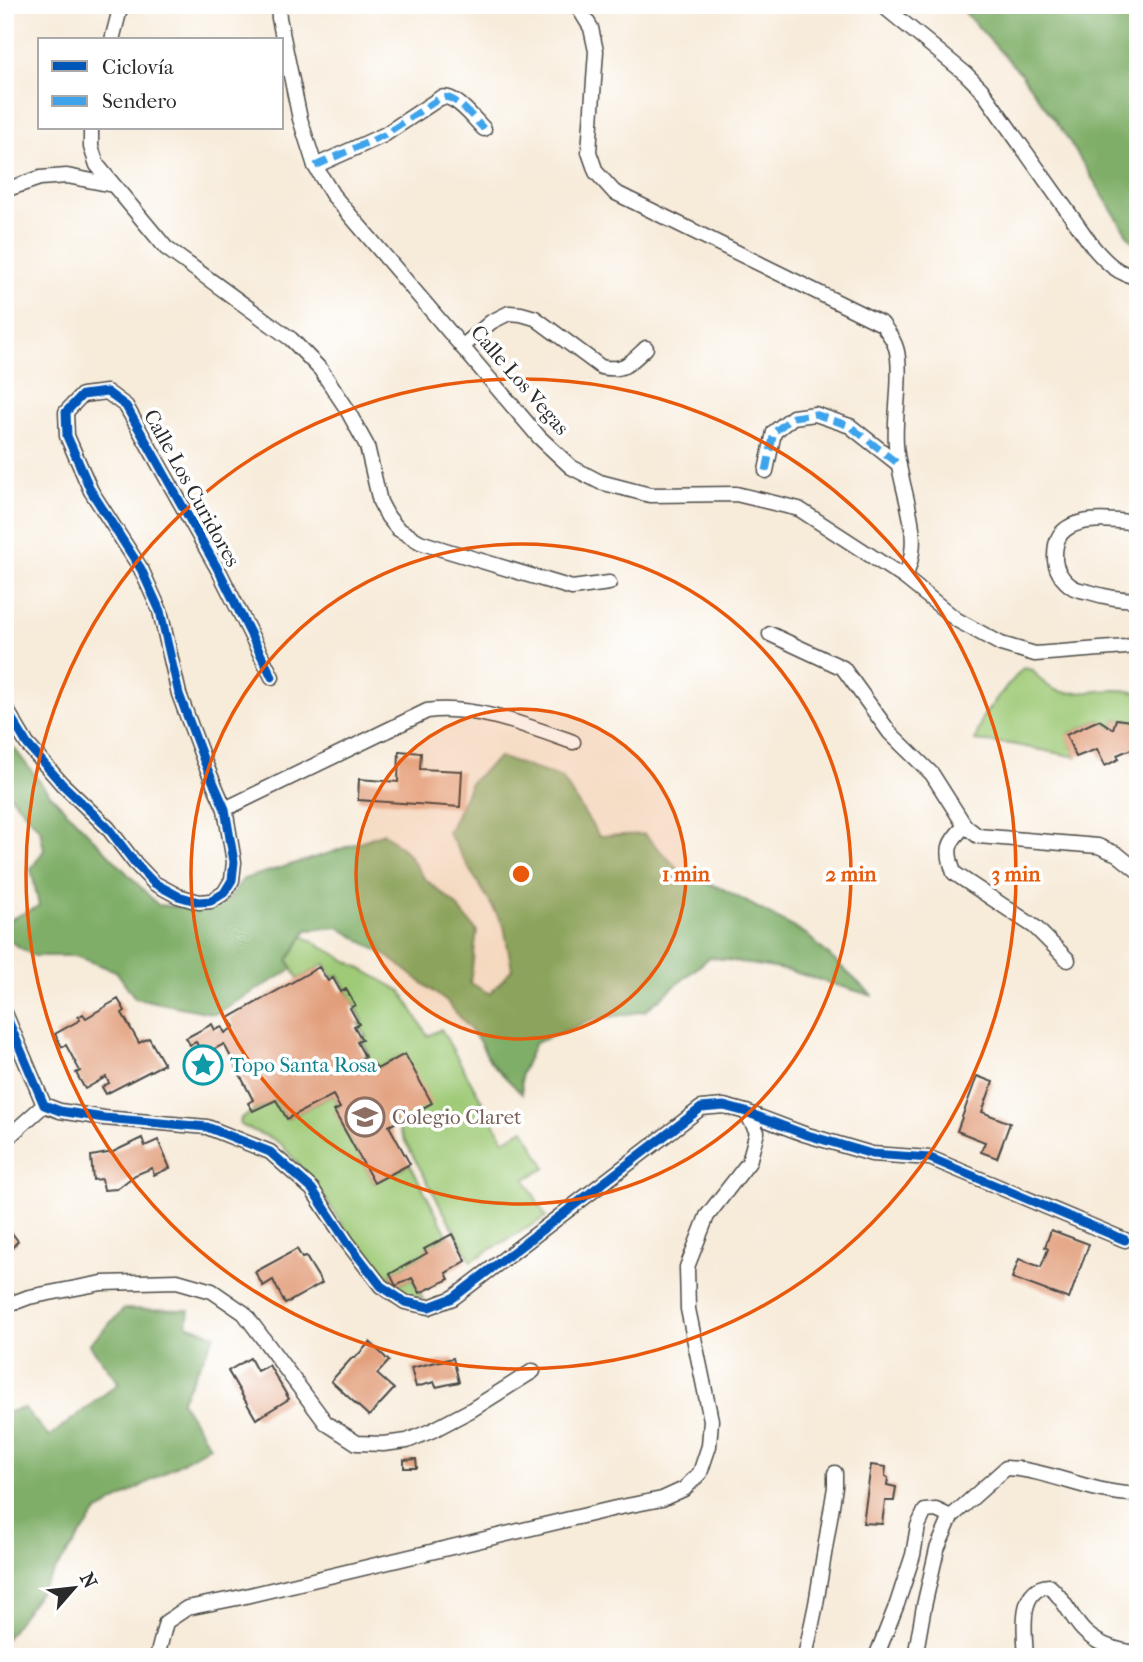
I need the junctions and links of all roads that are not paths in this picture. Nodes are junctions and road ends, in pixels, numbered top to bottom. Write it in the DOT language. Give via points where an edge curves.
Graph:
graph roads {
  1 [pos="121,5"];
  2 [pos="278,5"];
  3 [pos="577,5"];
  4 [pos="882,5"];
  5 [pos="112,38"];
  6 [pos="283,38"];
  7 [pos="284,42"];
  8 [pos="91,130"];
  9 [pos="484,130"];
  10 [pos="315,166"];
  11 [pos="113,185"];
  12 [pos="5,190"];
  13 [pos="1138,277"];
  14 [pos="462,347"];
  15 [pos="646,348"];
  16 [pos="897,463"];
  17 [pos="766,471"];
  18 [pos="1138,523"];
  19 [pos="905,578"];
  20 [pos="609,583"];
  21 [pos="1138,600"];
  22 [pos="770,634"];
  23 [pos="1138,644"];
  24 [pos="272,677"];
  25 [pos="5,707"];
  26 [pos="573,742"];
  27 [pos="225,809"];
  28 [pos="965,826"];
  29 [pos="1138,872"];
  30 [pos="1068,960"];
  31 [pos="5,1013"];
  32 [pos="44,1105"];
  33 [pos="746,1112"];
  34 [pos="5,1140"];
  35 [pos="1125,1240"];
  36 [pos="5,1306"];
  37 [pos="533,1371"];
  38 [pos="835,1473"];
  39 [pos="1138,1494"];
  40 [pos="951,1517"];
  41 [pos="1138,1653"];
  42 [pos="157,1657"];
  43 [pos="805,1657"];
  44 [pos="876,1657"];
  45 [pos="915,1657"];
  46 [pos="1026,1657"];
  1 -- 5 [label="street"];
  2 -- 6 [label="street, Calle Los Vegas"];
  3 -- 16 [label="street" via="591,29 596,51 589,152 596,172 614,192 883,324 898,358"];
  4 -- 13 [label="street" via="981,89 1093,247 1108,264"];
  7 -- 10 [label="street, Calle Los Vegas"];
  8 -- 11 [label="street" via="97,165"];
  9 -- 10 [label="street" via="446,96 384,135"];
  10 -- 14 [label="street, Calle Los Vegas" via="332,194"];
  11 -- 12 [label="street" via="67,176 40,178"];
  11 -- 20 [label="street" via="166,248 290,339 321,370 367,446 380,502 398,529 420,542 572,588"];
  14 -- 15 [label="street" via="509,313 535,318 601,367 612,370 627,366"];
  14 -- 19 [label="street, Calle Los Vegas" via="570,467 650,495 736,494 799,509"];
  16 -- 17 [label="street" via="850,426 816,414 793,416 774,432"];
  16 -- 19 [label="street" via="912,538"];
  18 -- 21 [label="street" via="1101,520 1072,526 1060,534 1055,562 1060,575 1074,587 1112,599"];
  19 -- 23 [label="street, Calle Los Vegas" via="957,620 1001,644 1035,654"];
  22 -- 28 [label="street" via="843,668 890,733 932,774"];
  24 -- 27 [label="street, Calle Los Curidores" via="220,573 126,406 107,392 82,395 66,412 67,436 91,491 141,569 160,611 179,694"];
  25 -- 27 [label="street, Calle Los Curidores" via="27,744 62,784 108,828 154,883 178,896 211,901 224,893 232,880 234,862"];
  26 -- 27 [label="street" via="507,719 453,710 427,711"];
  28 -- 29 [label="street" via="978,836 1098,846 1117,854"];
  28 -- 30 [label="street" via="948,849 954,873 1035,927"];
  31 -- 32 [label="street"];
  32 -- 33 [label="street" via="104,1118 207,1127 270,1152 312,1189 381,1286 405,1303 429,1307 453,1298 701,1108 724,1106"];
  32 -- 34 [label="street"];
  33 -- 35 [label="street" via="872,1154 930,1158"];
  33 -- 42 [label="street" via="757,1132 748,1162 707,1216 687,1267 688,1309 711,1420 700,1473 684,1489 662,1499 187,1608 166,1622"];
  36 -- 37 [label="street" via="102,1283 177,1281 212,1291 244,1312 326,1423 356,1443 407,1441"];
  38 -- 43 [label="street"];
  39 -- 40 [label="street" via="1118,1495 1006,1468"];
  40 -- 44 [label="street" via="925,1511"];
  40 -- 45 [label="street" via="937,1549"];
  41 -- 46 [label="street" via="1097,1643 1049,1586 1033,1592 1027,1605"];
}
